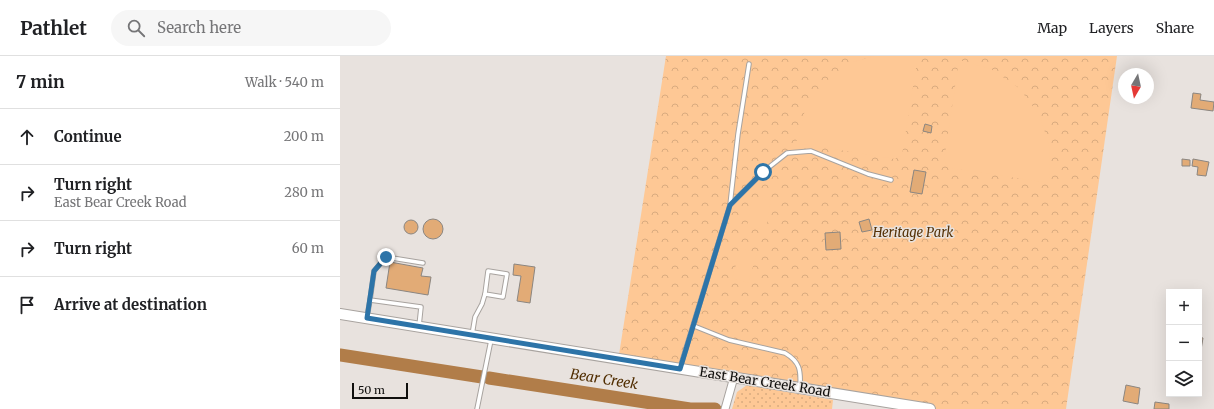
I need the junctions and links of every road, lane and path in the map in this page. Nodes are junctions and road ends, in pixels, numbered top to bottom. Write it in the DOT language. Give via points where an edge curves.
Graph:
graph roads {
  1 [pos="749,64"];
  2 [pos="891,180"];
  3 [pos="730,205"];
  4 [pos="424,263"];
  5 [pos="485,294"];
  6 [pos="370,300"];
  7 [pos="340,314"];
  8 [pos="367,318"];
  9 [pos="694,326"];
  10 [pos="419,327"];
  11 [pos="472,336"];
  12 [pos="492,339"];
  13 [pos="680,369"];
  14 [pos="734,378"];
  15 [pos="800,388"];
  16 [pos="478,409"];
  17 [pos="725,409"];
  18 [pos="930,409"];
  1 -- 3 [label="lane"];
  2 -- 3 [label="lane" via="868,174 810,150 787,153 763,172"];
  3 -- 9 [label="lane"];
  4 -- 6 [label="lane" via="386,257 374,271"];
  5 -- 5 [label="lane" via="503,297 507,274 488,271"];
  5 -- 11 [label="lane" via="475,317"];
  6 -- 8 [label="lane"];
  6 -- 10 [label="lane" via="421,307"];
  7 -- 8 [label="main road, East Bear Creek Road"];
  8 -- 10 [label="main road, East Bear Creek Road"];
  9 -- 13 [label="lane"];
  9 -- 15 [label="lane" via="729,340 785,353 799,367"];
  10 -- 11 [label="main road, East Bear Creek Road"];
  11 -- 12 [label="main road, East Bear Creek Road"];
  12 -- 13 [label="main road, East Bear Creek Road"];
  12 -- 16 [label="lane"];
  13 -- 14 [label="main road, East Bear Creek Road"];
  14 -- 15 [label="main road, East Bear Creek Road"];
  14 -- 17 [label="street"];
  15 -- 18 [label="main road, East Bear Creek Road"];
}
